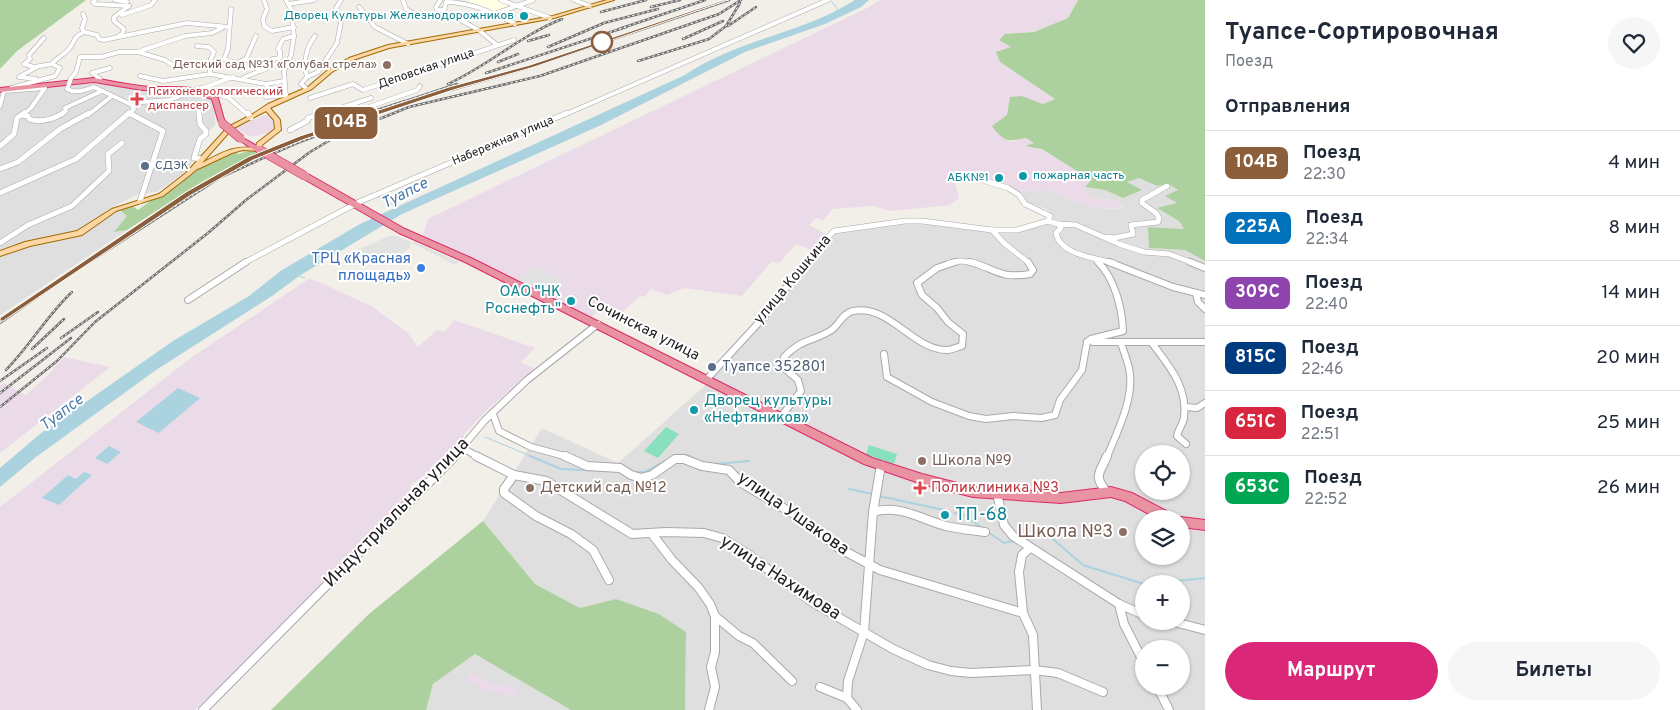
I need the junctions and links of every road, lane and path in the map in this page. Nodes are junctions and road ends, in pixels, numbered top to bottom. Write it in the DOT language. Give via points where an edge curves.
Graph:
graph roads {
  1 [pos="96,0"];
  2 [pos="116,0"];
  3 [pos="155,0"];
  4 [pos="264,0"];
  5 [pos="314,0"];
  6 [pos="341,0"];
  7 [pos="402,0"];
  8 [pos="447,0"];
  9 [pos="501,0"];
  10 [pos="533,0"];
  11 [pos="574,0"];
  12 [pos="612,0"];
  13 [pos="828,0"];
  14 [pos="441,1"];
  15 [pos="287,2"];
  16 [pos="129,6"];
  17 [pos="516,6"];
  18 [pos="590,6"];
  19 [pos="359,7"];
  20 [pos="231,9"];
  21 [pos="444,10"];
  22 [pos="84,14"];
  23 [pos="494,14"];
  24 [pos="114,18"];
  25 [pos="550,18"];
  26 [pos="459,19"];
  27 [pos="515,24"];
  28 [pos="229,27"];
  29 [pos="294,27"];
  30 [pos="222,28"];
  31 [pos="480,30"];
  32 [pos="84,32"];
  33 [pos="256,36"];
  34 [pos="294,36"];
  35 [pos="315,36"];
  36 [pos="44,38"];
  37 [pos="99,39"];
  38 [pos="514,40"];
  39 [pos="408,44"];
  40 [pos="497,45"];
  41 [pos="197,46"];
  42 [pos="137,52"];
  43 [pos="246,59"];
  44 [pos="52,64"];
  45 [pos="174,66"];
  46 [pos="37,67"];
  47 [pos="110,68"];
  48 [pos="260,70"];
  49 [pos="210,74"];
  50 [pos="56,76"];
  51 [pos="140,76"];
  52 [pos="68,77"];
  53 [pos="236,77"];
  54 [pos="307,77"];
  55 [pos="242,78"];
  56 [pos="97,80"];
  57 [pos="284,81"];
  58 [pos="266,84"];
  59 [pos="420,86"];
  60 [pos="4,89"];
  61 [pos="308,89"];
  62 [pos="363,90"];
  63 [pos="102,91"];
  64 [pos="300,92"];
  65 [pos="187,93"];
  66 [pos="112,96"];
  67 [pos="286,96"];
  68 [pos="310,98"];
  69 [pos="371,98"];
  70 [pos="372,104"];
  71 [pos="132,105"];
  72 [pos="0,106"];
  73 [pos="271,107"];
  74 [pos="198,108"];
  75 [pos="128,113"];
  76 [pos="22,115"];
  77 [pos="256,115"];
  78 [pos="342,116"];
  79 [pos="276,118"];
  80 [pos="290,130"];
  81 [pos="272,135"];
  82 [pos="240,139"];
  83 [pos="122,143"];
  84 [pos="0,146"];
  85 [pos="260,150"];
  86 [pos="209,151"];
  87 [pos="225,154"];
  88 [pos="202,159"];
  89 [pos="212,160"];
  90 [pos="0,169"];
  91 [pos="188,174"];
  92 [pos="985,182"];
  93 [pos="1167,186"];
  94 [pos="0,193"];
  95 [pos="140,201"];
  96 [pos="356,205"];
  97 [pos="1048,221"];
  98 [pos="1058,224"];
  99 [pos="992,230"];
  100 [pos="1099,237"];
  101 [pos="0,243"];
  102 [pos="0,254"];
  103 [pos="1090,257"];
  104 [pos="1205,268"];
  105 [pos="1194,293"];
  106 [pos="1205,295"];
  107 [pos="188,300"];
  108 [pos="1205,309"];
  109 [pos="598,324"];
  110 [pos="1087,342"];
  111 [pos="1205,342"];
  112 [pos="1121,343"];
  113 [pos="1152,343"];
  114 [pos="884,354"];
  115 [pos="706,380"];
  116 [pos="1205,402"];
  117 [pos="1187,407"];
  118 [pos="493,414"];
  119 [pos="780,418"];
  120 [pos="1186,444"];
  121 [pos="463,448"];
  122 [pos="881,465"];
  123 [pos="514,475"];
  124 [pos="1106,491"];
  125 [pos="997,493"];
  126 [pos="1153,510"];
  127 [pos="873,512"];
  128 [pos="1190,523"];
  129 [pos="1205,525"];
  130 [pos="985,532"];
  131 [pos="652,534"];
  132 [pos="1030,548"];
  133 [pos="870,565"];
  134 [pos="610,580"];
  135 [pos="1119,604"];
  136 [pos="1135,611"];
  137 [pos="1023,613"];
  138 [pos="715,616"];
  139 [pos="1190,626"];
  140 [pos="1205,630"];
  141 [pos="864,632"];
  142 [pos="1135,645"];
  143 [pos="1034,670"];
  144 [pos="792,681"];
  145 [pos="820,687"];
  146 [pos="1103,692"];
  147 [pos="1162,695"];
  148 [pos="847,698"];
  149 [pos="203,710"];
  150 [pos="709,710"];
  151 [pos="858,710"];
  152 [pos="1037,710"];
  153 [pos="1169,710"];
  1 -- 16 [label="street" via="95,4"];
  2 -- 16 [label="street" via="131,2"];
  3 -- 24 [label="street" via="151,5"];
  4 -- 29 [label="street" via="264,26 272,30"];
  5 -- 15 [label="street"];
  6 -- 54 [label="street" via="336,8 341,22 338,43 318,72"];
  7 -- 21 [label="street" via="406,9 416,15 444,17"];
  8 -- 14 [label="street"];
  8 -- 21 [label="street"];
  8 -- 23 [label="street" via="463,2"];
  9 -- 17 [label="street"];
  10 -- 17 [label="street"];
  11 -- 18 [label="street"];
  12 -- 18 [label="main road"];
  13 -- 96 [label="street, Набережная улица"];
  14 -- 21 [label="street" via="437,10"];
  15 -- 29 [label="street"];
  16 -- 24 [label="street"];
  17 -- 23 [label="street"];
  17 -- 25 [label="street"];
  18 -- 25 [label="main road"];
  19 -- 39 [label="street" via="375,27"];
  20 -- 28 [label="street"];
  22 -- 32 [label="street"];
  23 -- 27 [label="street"];
  24 -- 37 [label="street" via="123,32 113,38"];
  25 -- 27 [label="main road"];
  26 -- 31 [label="street"];
  27 -- 31 [label="main road"];
  28 -- 30 [label="street"];
  28 -- 43 [label="street" via="224,59 236,63"];
  29 -- 34 [label="street"];
  30 -- 37 [label="street" via="187,23 118,39"];
  30 -- 42 [label="street"];
  31 -- 39 [label="main road"];
  31 -- 40 [label="street"];
  32 -- 37 [label="street" via="97,35"];
  32 -- 44 [label="street" via="75,36 68,50"];
  33 -- 43 [label="street"];
  34 -- 48 [label="street" via="283,39 278,50 280,58 273,59 266,69"];
  34 -- 57 [label="street"];
  35 -- 54 [label="street" via="304,60"];
  36 -- 46 [label="street" via="24,64"];
  38 -- 40 [label="street, Деповская улица"];
  39 -- 61 [label="main road" via="376,50 346,61"];
  40 -- 62 [label="street, Деповская улица"];
  41 -- 49 [label="street" via="209,47 214,52"];
  42 -- 45 [label="street" via="166,60"];
  42 -- 52 [label="street" via="80,57 76,72"];
  43 -- 48 [label="street"];
  44 -- 46 [label="street"];
  44 -- 50 [label="street" via="60,68"];
  46 -- 50 [label="street" via="19,78 32,80"];
  47 -- 56 [label="street" via="92,73 100,78"];
  48 -- 55 [label="street"];
  49 -- 51 [label="street" via="163,82"];
  49 -- 53 [label="street"];
  50 -- 52 [label="street"];
  50 -- 60 [label="street"];
  52 -- 63 [label="street, bridge" via="67,90 70,92 94,87"];
  53 -- 55 [label="street"];
  53 -- 77 [label="street" via="201,88 219,92"];
  54 -- 61 [label="street" via="301,84"];
  55 -- 58 [label="street"];
  56 -- 60 [label="highway"];
  56 -- 82 [label="highway, Сочинская улица, bridge" via="210,95 217,101 222,123"];
  57 -- 58 [label="street"];
  57 -- 67 [label="street"];
  58 -- 67 [label="street" via="266,97"];
  59 -- 70 [label="street" via="417,90"];
  61 -- 64 [label="main road"];
  62 -- 68 [label="street, Деповская улица" via="353,84"];
  62 -- 69 [label="street"];
  63 -- 66 [label="street"];
  63 -- 76 [label="street" via="64,108 64,113 52,119 33,121"];
  64 -- 67 [label="main road"];
  64 -- 73 [label="main road"];
  65 -- 71 [label="street" via="170,100"];
  66 -- 71 [label="street"];
  66 -- 90 [label="street" via="88,115 60,129 26,157"];
  67 -- 73 [label="main road"];
  69 -- 70 [label="street"];
  69 -- 80 [label="street" via="319,113"];
  70 -- 78 [label="street"];
  71 -- 75 [label="street" via="134,109"];
  72 -- 76 [label="street" via="4,91 45,88"];
  73 -- 77 [label="main road"];
  73 -- 79 [label="main road"];
  74 -- 88 [label="street" via="200,124 206,134 200,140 194,158"];
  75 -- 94 [label="street" via="76,159"];
  75 -- 95 [label="street" via="163,131"];
  76 -- 84 [label="street" via="14,134"];
  77 -- 79 [label="main road" via="269,113"];
  77 -- 86 [label="main road" via="230,128"];
  79 -- 81 [label="main road" via="278,130"];
  81 -- 82 [label="main road" via="255,140"];
  81 -- 85 [label="main road" via="258,144"];
  82 -- 85 [label="highway, Сочинская улица"];
  82 -- 87 [label="main road" via="240,145"];
  83 -- 101 [label="street" via="108,154 109,171 79,200"];
  85 -- 87 [label="main road" via="248,148"];
  85 -- 96 [label="highway, Сочинская улица, bridge"];
  86 -- 87 [label="main road" via="210,155"];
  86 -- 88 [label="main road"];
  87 -- 89 [label="main road"];
  88 -- 89 [label="main road"];
  88 -- 91 [label="main road"];
  89 -- 91 [label="main road"];
  91 -- 95 [label="main road" via="161,195"];
  92 -- 97 [label="street" via="1008,188 1025,204 1050,216"];
  93 -- 100 [label="street" via="1142,200 1142,204 1160,218 1158,222 1131,225 1133,234"];
  95 -- 102 [label="main road" via="106,214 79,233"];
  96 -- 107 [label="street, Набережная улица" via="256,255"];
  96 -- 109 [label="highway, Сочинская улица" via="401,232 444,248"];
  97 -- 98 [label="street"];
  97 -- 99 [label="street, улица Кошкина" via="1017,230"];
  98 -- 100 [label="street" via="1076,225"];
  98 -- 103 [label="street" via="1061,228 1056,233 1062,246"];
  99 -- 115 [label="street, улица Кошкина" via="905,221 834,231 762,319"];
  99 -- 119 [label="street" via="1030,263 1033,270 1030,274 1008,276 966,262 942,265 917,283 925,299 963,334 962,346 951,351 938,350 877,314 856,311 843,315 832,330 797,344 784,357 785,369 798,380 801,391"];
  100 -- 104 [label="street" via="1144,252 1169,254"];
  103 -- 105 [label="street"];
  103 -- 110 [label="street" via="1098,261 1117,294 1123,331"];
  105 -- 106 [label="street"];
  105 -- 108 [label="street"];
  109 -- 115 [label="highway, Сочинская улица"];
  109 -- 118 [label="street, Индустриальная улица" via="527,380"];
  110 -- 112 [label="street"];
  110 -- 114 [label="street" via="1085,364 1063,394 1055,415 1040,418 1005,416 984,419 948,409 886,376"];
  111 -- 113 [label="street"];
  112 -- 113 [label="street"];
  112 -- 124 [label="street" via="1130,373 1130,387 1098,478"];
  113 -- 117 [label="street" via="1177,377"];
  115 -- 119 [label="highway, Сочинская улица"];
  116 -- 117 [label="street" via="1197,408"];
  117 -- 120 [label="street" via="1177,436"];
  118 -- 121 [label="street, Индустриальная улица"];
  118 -- 133 [label="street, улица Ушакова" via="500,431 532,447 563,455 587,466 620,468 641,478 652,475 676,459 729,470 740,482 802,519 837,547"];
  119 -- 122 [label="highway, Сочинская улица"];
  121 -- 123 [label="street, улица Нахимова"];
  121 -- 149 [label="street, Индустриальная улица"];
  122 -- 125 [label="highway, Сочинская улица" via="956,488"];
  122 -- 127 [label="street"];
  123 -- 131 [label="street, улица Нахимова" via="546,481 632,534"];
  123 -- 134 [label="street" via="504,493 593,550"];
  124 -- 125 [label="highway, Сочинская улица" via="1061,498"];
  124 -- 126 [label="highway, Сочинская улица" via="1128,497"];
  125 -- 132 [label="street" via="1004,525"];
  127 -- 130 [label="street" via="885,508 946,526"];
  127 -- 133 [label="street"];
  128 -- 129 [label="highway"];
  131 -- 138 [label="street" via="699,588"];
  131 -- 141 [label="street, улица Нахимова" via="704,533 722,538 812,602"];
  132 -- 135 [label="street"];
  132 -- 137 [label="street" via="1022,555 1019,572"];
  133 -- 137 [label="street, улица Ушакова"];
  133 -- 141 [label="street"];
  135 -- 136 [label="street"];
  135 -- 142 [label="street" via="1124,624"];
  137 -- 143 [label="street" via="1033,635"];
  138 -- 144 [label="street" via="753,643"];
  138 -- 150 [label="street" via="715,652 711,667 715,687"];
  139 -- 140 [label="street"];
  141 -- 143 [label="street, улица Нахимова" via="928,665 950,671 995,673"];
  141 -- 148 [label="street" via="848,681"];
  143 -- 146 [label="street, улица Нахимова" via="1058,673"];
  143 -- 152 [label="street"];
  145 -- 148 [label="street"];
  147 -- 153 [label="street"];
  148 -- 151 [label="street"];
}
